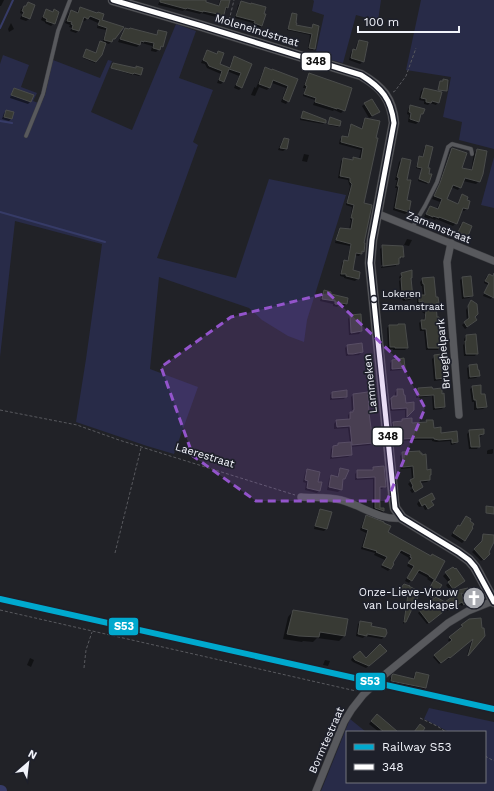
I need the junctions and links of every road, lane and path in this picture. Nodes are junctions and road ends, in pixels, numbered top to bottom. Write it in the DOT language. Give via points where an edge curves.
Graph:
graph roads {
  1 [pos="70,0"];
  2 [pos="113,0"];
  3 [pos="234,0"];
  4 [pos="136,3"];
  5 [pos="226,33"];
  6 [pos="416,48"];
  7 [pos="386,95"];
  8 [pos="26,136"];
  9 [pos="472,154"];
  10 [pos="376,213"];
  11 [pos="412,228"];
  12 [pos="451,244"];
  13 [pos="494,261"];
  14 [pos="0,410"];
  15 [pos="459,415"];
  16 [pos="142,447"];
  17 [pos="301,497"];
  18 [pos="402,518"];
  19 [pos="115,553"];
  20 [pos="494,602"];
  21 [pos="0,610"];
  22 [pos="92,631"];
  23 [pos="84,668"];
  24 [pos="365,693"];
  25 [pos="420,718"];
  26 [pos="444,731"];
  27 [pos="316,791"];
  1 -- 8 [label="lane" via="58,31 43,94"];
  2 -- 4 [label="street, Moleneindstraat"];
  3 -- 5 [label="path"];
  4 -- 5 [label="street, Moleneindstraat"];
  5 -- 7 [label="street, Moleneindstraat" via="361,75 372,81"];
  6 -- 7 [label="path" via="406,76 395,91"];
  7 -- 10 [label="street, Moleneindstraat" via="394,123"];
  9 -- 11 [label="lane" via="471,149 452,144 448,147 437,182"];
  10 -- 11 [label="street, Zamanstraat"];
  10 -- 18 [label="street, Lammeken" via="370,263 394,502"];
  11 -- 12 [label="street, Zamanstraat"];
  12 -- 13 [label="street, Zamanstraat"];
  12 -- 15 [label="street, Brueghelpark" via="447,262"];
  14 -- 16 [label="path, Laerestraat" via="77,425"];
  16 -- 17 [label="path, Laerestraat"];
  16 -- 19 [label="path"];
  17 -- 18 [label="street" via="340,500 378,515"];
  18 -- 20 [label="street" via="469,560"];
  20 -- 24 [label="street, Bormtestraat" via="468,611 448,622"];
  21 -- 22 [label="path"];
  22 -- 23 [label="path"];
  22 -- 24 [label="path"];
  24 -- 27 [label="street, Bormtestraat" via="344,722"];
  25 -- 26 [label="path"];
}
